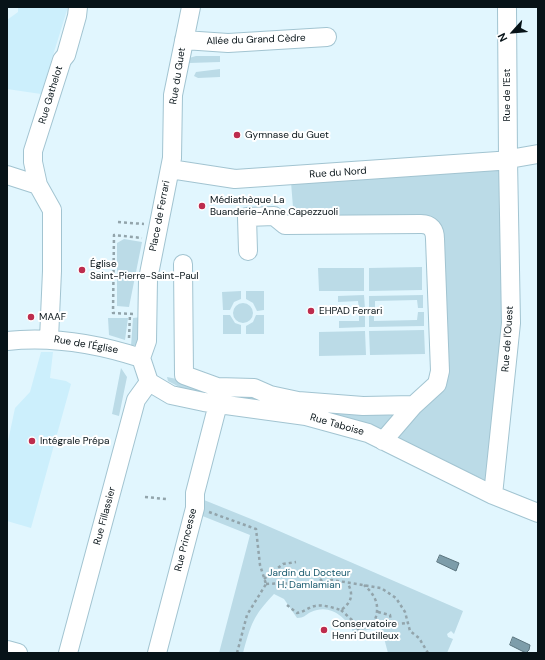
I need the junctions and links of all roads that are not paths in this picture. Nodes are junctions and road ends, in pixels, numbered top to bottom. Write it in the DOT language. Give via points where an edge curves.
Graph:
graph roads {
  1 [pos="78,7"];
  2 [pos="191,7"];
  3 [pos="507,7"];
  4 [pos="327,37"];
  5 [pos="184,40"];
  6 [pos="538,154"];
  7 [pos="508,160"];
  8 [pos="170,169"];
  9 [pos="7,175"];
  10 [pos="38,185"];
  11 [pos="248,252"];
  12 [pos="183,264"];
  13 [pos="49,339"];
  14 [pos="7,340"];
  15 [pos="141,358"];
  16 [pos="149,382"];
  17 [pos="218,404"];
  18 [pos="414,405"];
  19 [pos="383,441"];
  20 [pos="493,495"];
  21 [pos="538,513"];
  22 [pos="7,650"];
  23 [pos="18,653"];
  24 [pos="68,653"];
  25 [pos="157,653"];
  1 -- 10 [label="street, Rue Gathelot" via="66,55 62,60 33,150"];
  2 -- 5 [label="street, Rue du Guet"];
  3 -- 7 [label="street, Rue de l'Est"];
  4 -- 5 [label="street, Allée du Grand Cèdre" via="228,43"];
  5 -- 8 [label="street, Rue du Guet" via="173,95"];
  6 -- 7 [label="street, Rue du Nord"];
  7 -- 8 [label="street, Rue du Nord" via="235,179"];
  7 -- 20 [label="street, Rue de l'Ouest" via="511,323"];
  8 -- 15 [label="street, Place de Ferrari" via="148,279 147,341"];
  9 -- 10 [label="street"];
  10 -- 13 [label="street, Rue Gathelot" via="52,210"];
  11 -- 18 [label="street" via="247,217 274,216 285,225 422,224 432,227 435,232 440,371 437,384"];
  12 -- 18 [label="street" via="184,376 217,387 254,388 270,395 298,401 363,406"];
  13 -- 14 [label="street, Rue de l'Église"];
  13 -- 15 [label="street, Rue de l'Église" via="81,343"];
  15 -- 16 [label="street"];
  16 -- 17 [label="street, Rue Taboise" via="172,395"];
  16 -- 24 [label="street, Rue Fillassier" via="136,400"];
  17 -- 19 [label="street, Rue Taboise" via="306,416 368,433"];
  17 -- 25 [label="street, Rue Princesse" via="195,493 195,508"];
  18 -- 19 [label="street"];
  19 -- 20 [label="street, Rue Taboise"];
  20 -- 21 [label="street, Rue Taboise"];
  22 -- 23 [label="street"];
}
